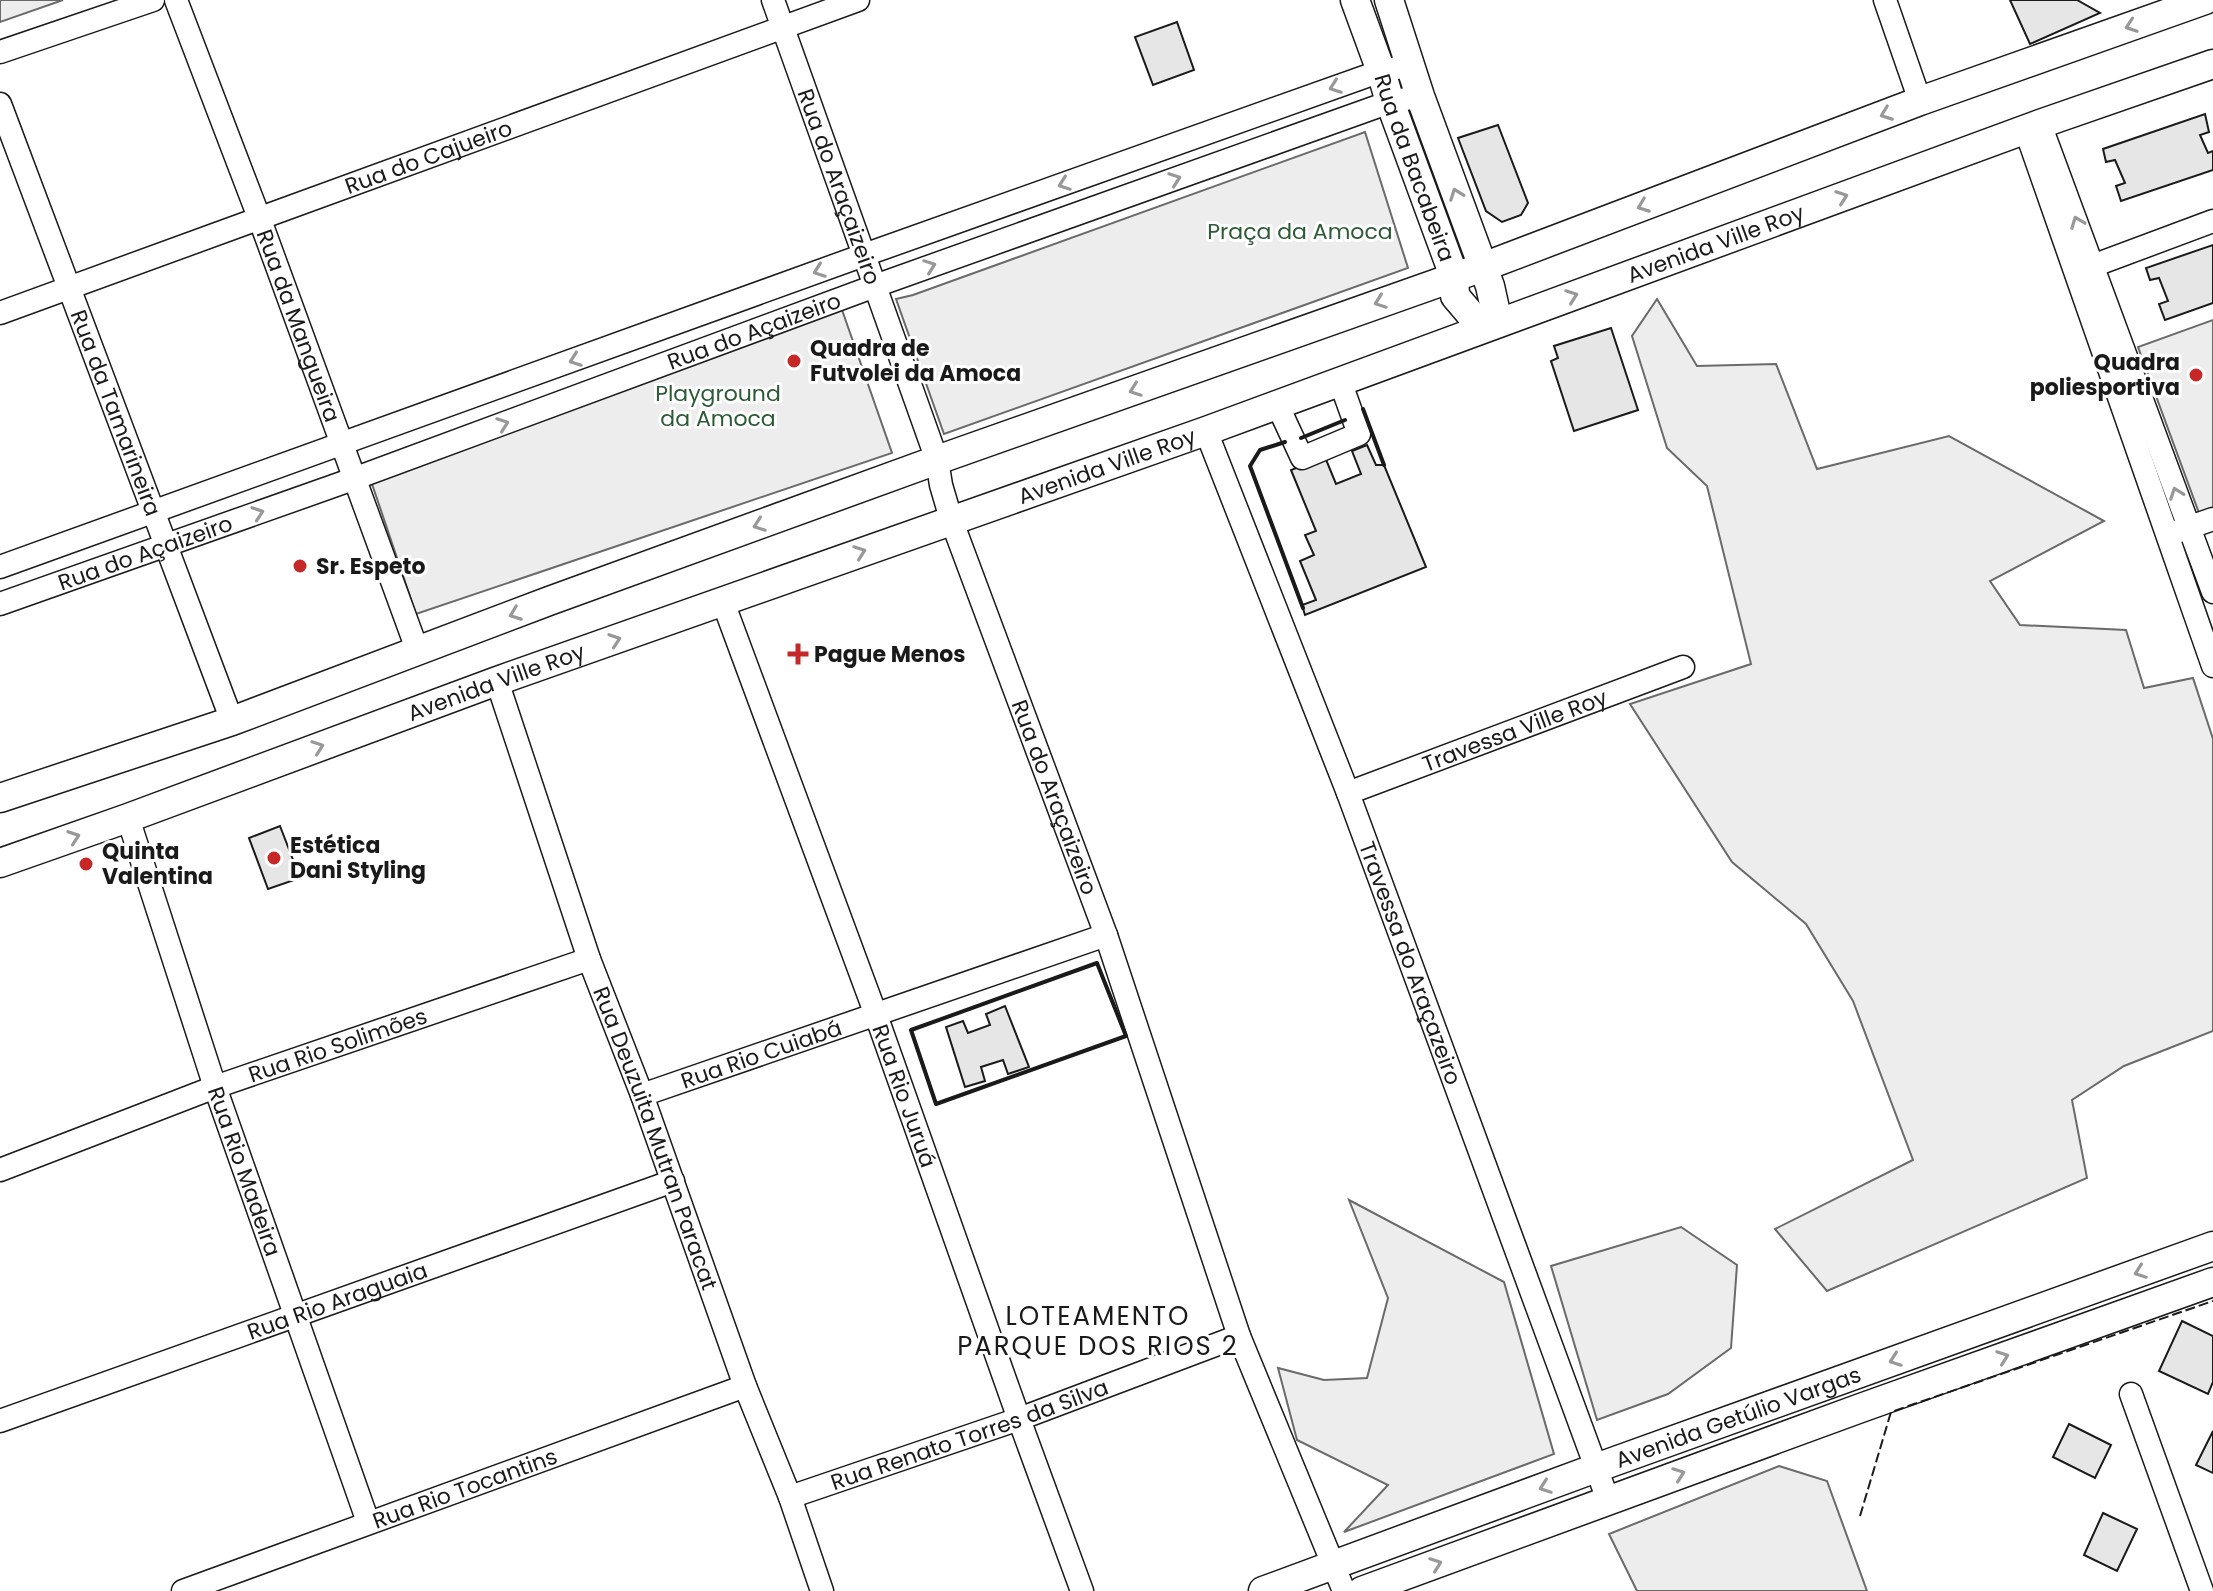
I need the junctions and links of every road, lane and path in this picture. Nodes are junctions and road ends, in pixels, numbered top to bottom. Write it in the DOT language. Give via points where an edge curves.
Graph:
graph roads {
  1 [pos="153,0"];
  2 [pos="176,0"];
  3 [pos="773,0"];
  4 [pos="858,0"];
  5 [pos="1355,0"];
  6 [pos="1389,0"];
  7 [pos="1885,0"];
  8 [pos="2205,0"];
  9 [pos="783,27"];
  10 [pos="0,52"];
  11 [pos="2213,64"];
  12 [pos="1410,66"];
  13 [pos="1381,71"];
  14 [pos="1420,96"];
  15 [pos="1920,101"];
  16 [pos="1390,102"];
  17 [pos="0,104"];
  18 [pos="2033,127"];
  19 [pos="260,220"];
  20 [pos="2213,221"];
  21 [pos="864,255"];
  22 [pos="1483,267"];
  23 [pos="2085,269"];
  24 [pos="1454,276"];
  25 [pos="875,286"];
  26 [pos="68,288"];
  27 [pos="0,313"];
  28 [pos="1491,325"];
  29 [pos="1340,381"];
  30 [pos="1277,404"];
  31 [pos="1206,431"];
  32 [pos="343,444"];
  33 [pos="937,460"];
  34 [pos="356,478"];
  35 [pos="154,511"];
  36 [pos="951,519"];
  37 [pos="2213,519"];
  38 [pos="2189,528"];
  39 [pos="2166,535"];
  40 [pos="167,545"];
  41 [pos="0,567"];
  42 [pos="2213,592"];
  43 [pos="723,602"];
  44 [pos="0,604"];
  45 [pos="418,652"];
  46 [pos="2213,666"];
  47 [pos="1683,667"];
  48 [pos="497,681"];
  49 [pos="232,721"];
  50 [pos="1348,793"];
  51 [pos="0,798"];
  52 [pos="128,818"];
  53 [pos="0,863"];
  54 [pos="1106,935"];
  55 [pos="589,959"];
  56 [pos="876,1015"];
  57 [pos="215,1087"];
  58 [pos="642,1095"];
  59 [pos="0,1170"];
  60 [pos="673,1181"];
  61 [pos="2213,1246"];
  62 [pos="2213,1282"];
  63 [pos="296,1316"];
  64 [pos="1239,1336"];
  65 [pos="745,1386"];
  66 [pos="2131,1394"];
  67 [pos="1019,1419"];
  68 [pos="0,1421"];
  69 [pos="1596,1468"];
  70 [pos="790,1497"];
  71 [pos="1608,1500"];
  72 [pos="368,1522"];
  73 [pos="1339,1578"];
  74 [pos="183,1591"];
  75 [pos="822,1591"];
  76 [pos="1082,1591"];
  77 [pos="1263,1591"];
  78 [pos="1362,1591"];
  79 [pos="2202,1591"];
  1 -- 10 [label="street"];
  2 -- 19 [label="street, Rua da Mangueira"];
  3 -- 9 [label="street, Rua do Araçaizeiro"];
  4 -- 9 [label="street, Rua do Cajueiro"];
  5 -- 13 [label="main road, Rua da Bacabeira"];
  6 -- 12 [label="main road, Rua da Bacabeira"];
  7 -- 15 [label="street"];
  8 -- 15 [label="main road, one-way"];
  9 -- 19 [label="street, Rua do Cajueiro"];
  9 -- 21 [label="street, Rua do Araçaizeiro"];
  11 -- 18 [label="main road, Avenida Ville Roy"];
  12 -- 13 [label="street, Rua do Açaizeiro"];
  12 -- 14 [label="main road, Rua da Bacabeira"];
  13 -- 16 [label="main road, Rua da Bacabeira"];
  13 -- 21 [label="street, Rua do Açaizeiro, one-way"];
  14 -- 16 [label="street, Rua do Açaizeiro"];
  22 -- 14 [label="main road, Rua da Bacabeira, one-way"];
  15 -- 22 [label="main road, one-way"];
  16 -- 24 [label="main road, Rua da Bacabeira"];
  25 -- 16 [label="street, Rua do Açaizeiro, one-way"];
  17 -- 26 [label="street, Rua da Tamarineira"];
  18 -- 23 [label="street"];
  28 -- 18 [label="main road, Avenida Ville Roy, one-way"];
  19 -- 26 [label="street, Rua do Cajueiro"];
  19 -- 32 [label="street, Rua da Mangueira"];
  20 -- 23 [label="street"];
  21 -- 25 [label="street, Rua do Araçaizeiro"];
  21 -- 32 [label="street, Rua do Açaizeiro, one-way"];
  22 -- 24 [label="main road"];
  22 -- 28 [label="main road, Rua da Bacabeira" via="1493,296"];
  38 -- 23 [label="street, one-way"];
  23 -- 39 [label="street"];
  24 -- 28 [label="main road, Rua da Bacabeira" via="1455,296 1472,316"];
  24 -- 33 [label="main road, one-way"];
  25 -- 33 [label="street, Rua do Araçaizeiro"];
  34 -- 25 [label="street, Rua do Açaizeiro, one-way"];
  26 -- 27 [label="street, Rua do Cajueiro"];
  26 -- 35 [label="street, Rua da Tamarineira"];
  28 -- 29 [label="main road, Avenida Ville Roy"];
  29 -- 30 [label="main road, Avenida Ville Roy"];
  29 -- 30 [label="street" via="1359,434 1302,458"];
  30 -- 31 [label="main road, Avenida Ville Roy"];
  31 -- 36 [label="main road, Avenida Ville Roy"];
  31 -- 50 [label="street, Travessa do Araçazeiro"];
  32 -- 34 [label="street, Rua da Mangueira"];
  32 -- 35 [label="street, Rua do Açaizeiro"];
  33 -- 36 [label="street, Rua do Araçaizeiro"];
  33 -- 45 [label="main road, one-way"];
  40 -- 34 [label="street, Rua do Açaizeiro, one-way"];
  34 -- 45 [label="street, Rua da Mangueira"];
  35 -- 40 [label="street, Rua da Tamarineira"];
  35 -- 41 [label="street, Rua do Açaizeiro"];
  43 -- 36 [label="main road, Avenida Ville Roy, one-way"];
  36 -- 54 [label="street, Rua do Araçaizeiro"];
  37 -- 38 [label="street"];
  38 -- 39 [label="street"];
  38 -- 42 [label="street"];
  39 -- 46 [label="street"];
  40 -- 44 [label="street, Rua do Açaizeiro"];
  40 -- 49 [label="street, Rua da Tamarineira"];
  48 -- 43 [label="main road, Avenida Ville Roy, one-way"];
  43 -- 56 [label="street, Rua Rio Juruá"];
  45 -- 49 [label="main road"];
  47 -- 50 [label="street, Travessa Ville Roy"];
  52 -- 48 [label="main road, Avenida Ville Roy, one-way"];
  48 -- 55 [label="street, Rua Deuzuita Mutran Paracat"];
  49 -- 51 [label="main road"];
  50 -- 69 [label="street, Travessa do Araçazeiro"];
  53 -- 52 [label="main road, Avenida Ville Roy, one-way"];
  52 -- 57 [label="street, Rua Rio Madeira"];
  54 -- 56 [label="street, Rua Rio Cuiabá"];
  54 -- 64 [label="street, Rua do Araçaizeiro"];
  55 -- 57 [label="street, Rua Rio Solimões"];
  55 -- 58 [label="street, Rua Deuzuita Mutran Paracat"];
  56 -- 58 [label="street, Rua Rio Cuiabá"];
  56 -- 67 [label="street, Rua Rio Juruá"];
  57 -- 59 [label="street, Rua Rio Solimões"];
  57 -- 63 [label="street, Rua Rio Madeira"];
  58 -- 60 [label="street, Rua Deuzuita Mutran Paracat"];
  60 -- 63 [label="street, Rua Rio Araguaia"];
  60 -- 65 [label="street, Rua Deuzuita Mutran Paracat"];
  61 -- 69 [label="main road, Avenida Getúlio Vargas, one-way"];
  71 -- 62 [label="main road, Avenida Getúlio Vargas, one-way"];
  63 -- 68 [label="street, Rua Rio Araguaia"];
  63 -- 72 [label="street, Rua Rio Madeira"];
  64 -- 67 [label="street, Rua Renato Torres da Silva"];
  64 -- 73 [label="street, Rua do Araçaizeiro"];
  65 -- 70 [label="street, Rua Deuzuita Mutran Paracat"];
  65 -- 72 [label="street, Rua Rio Tocantins"];
  66 -- 79 [label="street"];
  67 -- 70 [label="street, Rua Renato Torres da Silva"];
  67 -- 76 [label="street, Rua Rio Juruá"];
  69 -- 71 [label="street, Travessa do Araçazeiro"];
  69 -- 73 [label="main road, Avenida Getúlio Vargas, one-way"];
  70 -- 75 [label="street, Rua Deuzuita Mutran Paracat"];
  78 -- 71 [label="main road, Avenida Getúlio Vargas, one-way"];
  72 -- 74 [label="street, Rua Rio Tocantins"];
  73 -- 77 [label="main road, Avenida Getúlio Vargas"];
}
